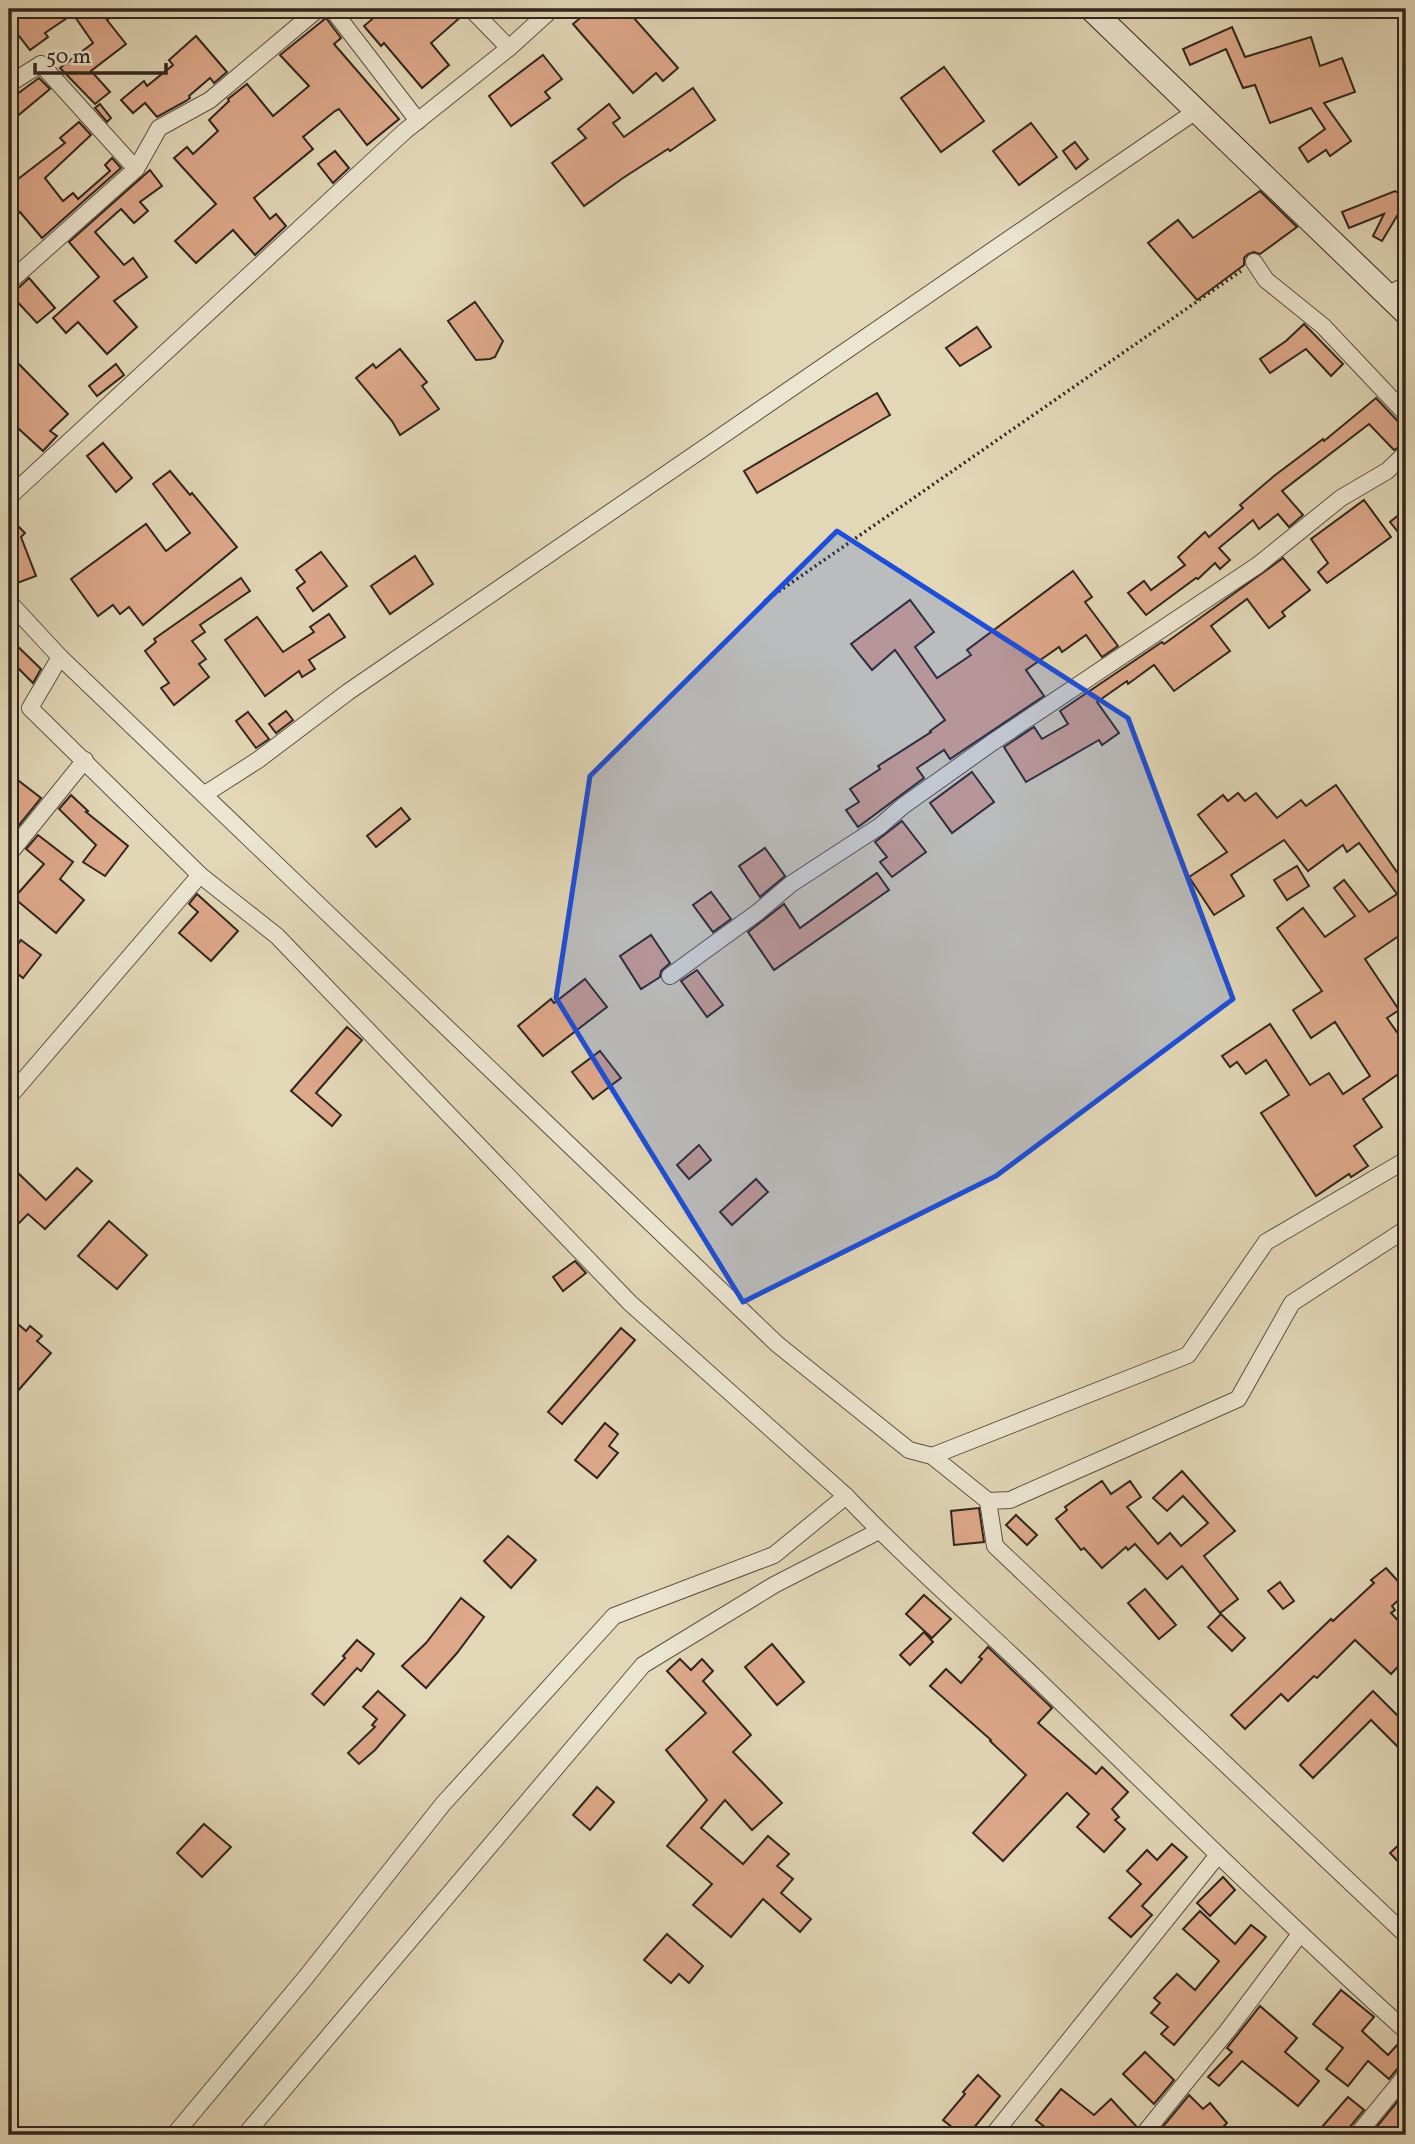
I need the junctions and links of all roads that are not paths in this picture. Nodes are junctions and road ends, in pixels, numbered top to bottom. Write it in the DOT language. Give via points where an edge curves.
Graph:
graph roads {
  1 [pos="318,9"];
  2 [pos="332,9"];
  3 [pos="471,9"];
  4 [pos="552,9"];
  5 [pos="1091,9"];
  6 [pos="509,48"];
  7 [pos="9,84"];
  8 [pos="1196,111"];
  9 [pos="418,121"];
  10 [pos="136,169"];
  11 [pos="1254,262"];
  12 [pos="9,282"];
  13 [pos="1397,290"];
  14 [pos="1406,313"];
  15 [pos="1406,414"];
  16 [pos="1406,453"];
  17 [pos="9,497"];
  18 [pos="9,602"];
  19 [pos="61,657"];
  20 [pos="85,760"];
  21 [pos="205,794"];
  22 [pos="9,854"];
  23 [pos="200,875"];
  24 [pos="670,976"];
  25 [pos="9,1097"];
  26 [pos="1406,1160"];
  27 [pos="1406,1229"];
  28 [pos="932,1456"];
  29 [pos="846,1496"];
  30 [pos="988,1501"];
  31 [pos="879,1531"];
  32 [pos="1218,1855"];
  33 [pos="1300,1934"];
  34 [pos="1406,1935"];
  35 [pos="1406,2031"];
  36 [pos="1406,2075"];
  37 [pos="174,2135"];
  38 [pos="245,2135"];
  39 [pos="993,2135"];
  40 [pos="1143,2135"];
  41 [pos="1357,2135"];
  1 -- 10 [label="street" via="210,100 159,128"];
  2 -- 9 [label="street"];
  3 -- 6 [label="street"];
  4 -- 6 [label="street"];
  5 -- 8 [label="street"];
  6 -- 9 [label="street"];
  7 -- 10 [label="street" via="41,64"];
  8 -- 13 [label="street"];
  8 -- 21 [label="street"];
  9 -- 17 [label="street"];
  10 -- 12 [label="street"];
  11 -- 15 [label="street" via="1266,280 1323,326"];
  13 -- 14 [label="street"];
  16 -- 24 [label="street" via="1258,565 993,742 791,884"];
  18 -- 19 [label="street"];
  19 -- 20 [label="street" via="30,708"];
  19 -- 21 [label="street"];
  20 -- 22 [label="street"];
  20 -- 23 [label="street"];
  21 -- 28 [label="street" via="777,1344 909,1450"];
  23 -- 25 [label="street"];
  23 -- 29 [label="street" via="277,936 630,1303"];
  26 -- 28 [label="street" via="1266,1242 1188,1355"];
  27 -- 30 [label="street" via="1292,1303 1238,1399 1010,1500"];
  28 -- 30 [label="street"];
  29 -- 31 [label="street"];
  29 -- 37 [label="street" via="774,1555 614,1616 443,1804"];
  30 -- 34 [label="street" via="995,1546"];
  31 -- 32 [label="street"];
  31 -- 38 [label="street" via="774,1585 643,1665"];
  32 -- 33 [label="street"];
  32 -- 39 [label="street"];
  33 -- 35 [label="street"];
  33 -- 40 [label="street"];
  36 -- 41 [label="street"];
}
